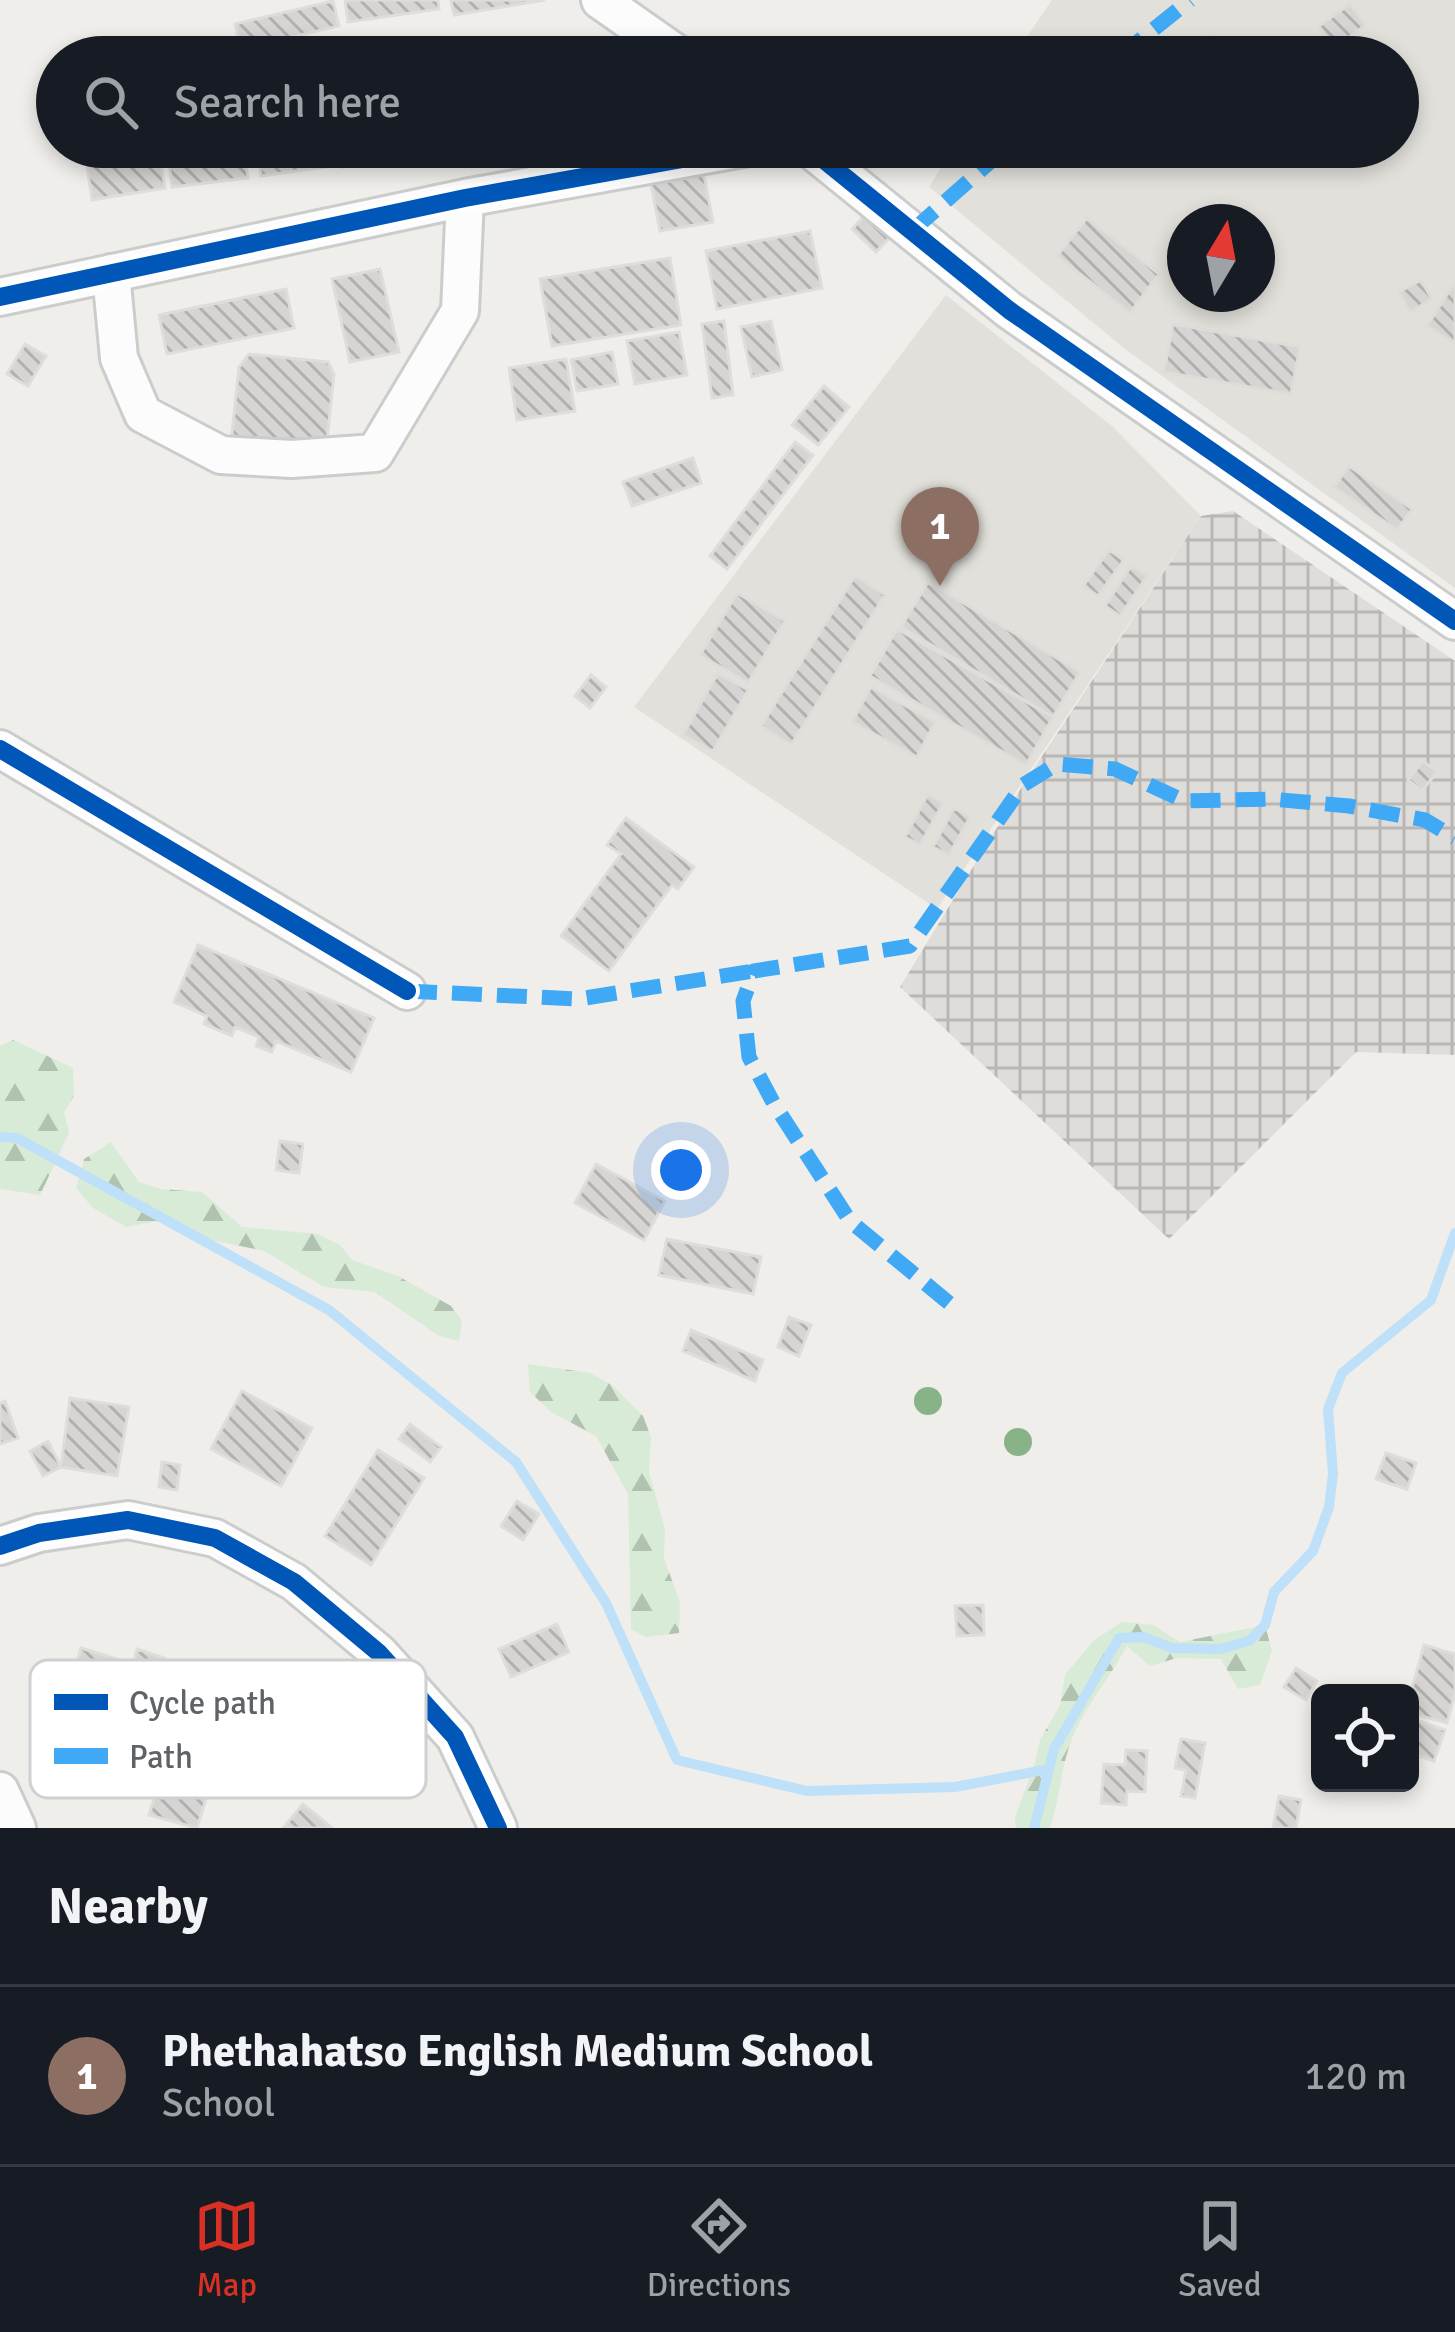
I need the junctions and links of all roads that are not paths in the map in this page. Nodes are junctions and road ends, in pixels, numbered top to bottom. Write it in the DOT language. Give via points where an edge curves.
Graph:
graph roads {
  1 [pos="600,0"];
  2 [pos="651,36"];
  3 [pos="632,168"];
  4 [pos="834,168"];
  5 [pos="465,198"];
  6 [pos="111,273"];
  7 [pos="0,297"];
  8 [pos="1455,621"];
  9 [pos="0,749"];
  10 [pos="407,991"];
  11 [pos="0,1546"];
  12 [pos="386,1660"];
  13 [pos="426,1705"];
  14 [pos="0,1791"];
  15 [pos="17,1828"];
  16 [pos="498,1828"];
  1 -- 2 [label="street"];
  3 -- 5 [label="street"];
  4 -- 8 [label="street" via="1009,310"];
  5 -- 6 [label="street"];
  5 -- 6 [label="street" via="460,311 375,453 221,454 143,414 119,358"];
  6 -- 7 [label="street"];
  9 -- 10 [label="street"];
  11 -- 12 [label="street" via="128,1520 215,1538 294,1582"];
  13 -- 16 [label="street" via="455,1737"];
  14 -- 15 [label="street"];
}
